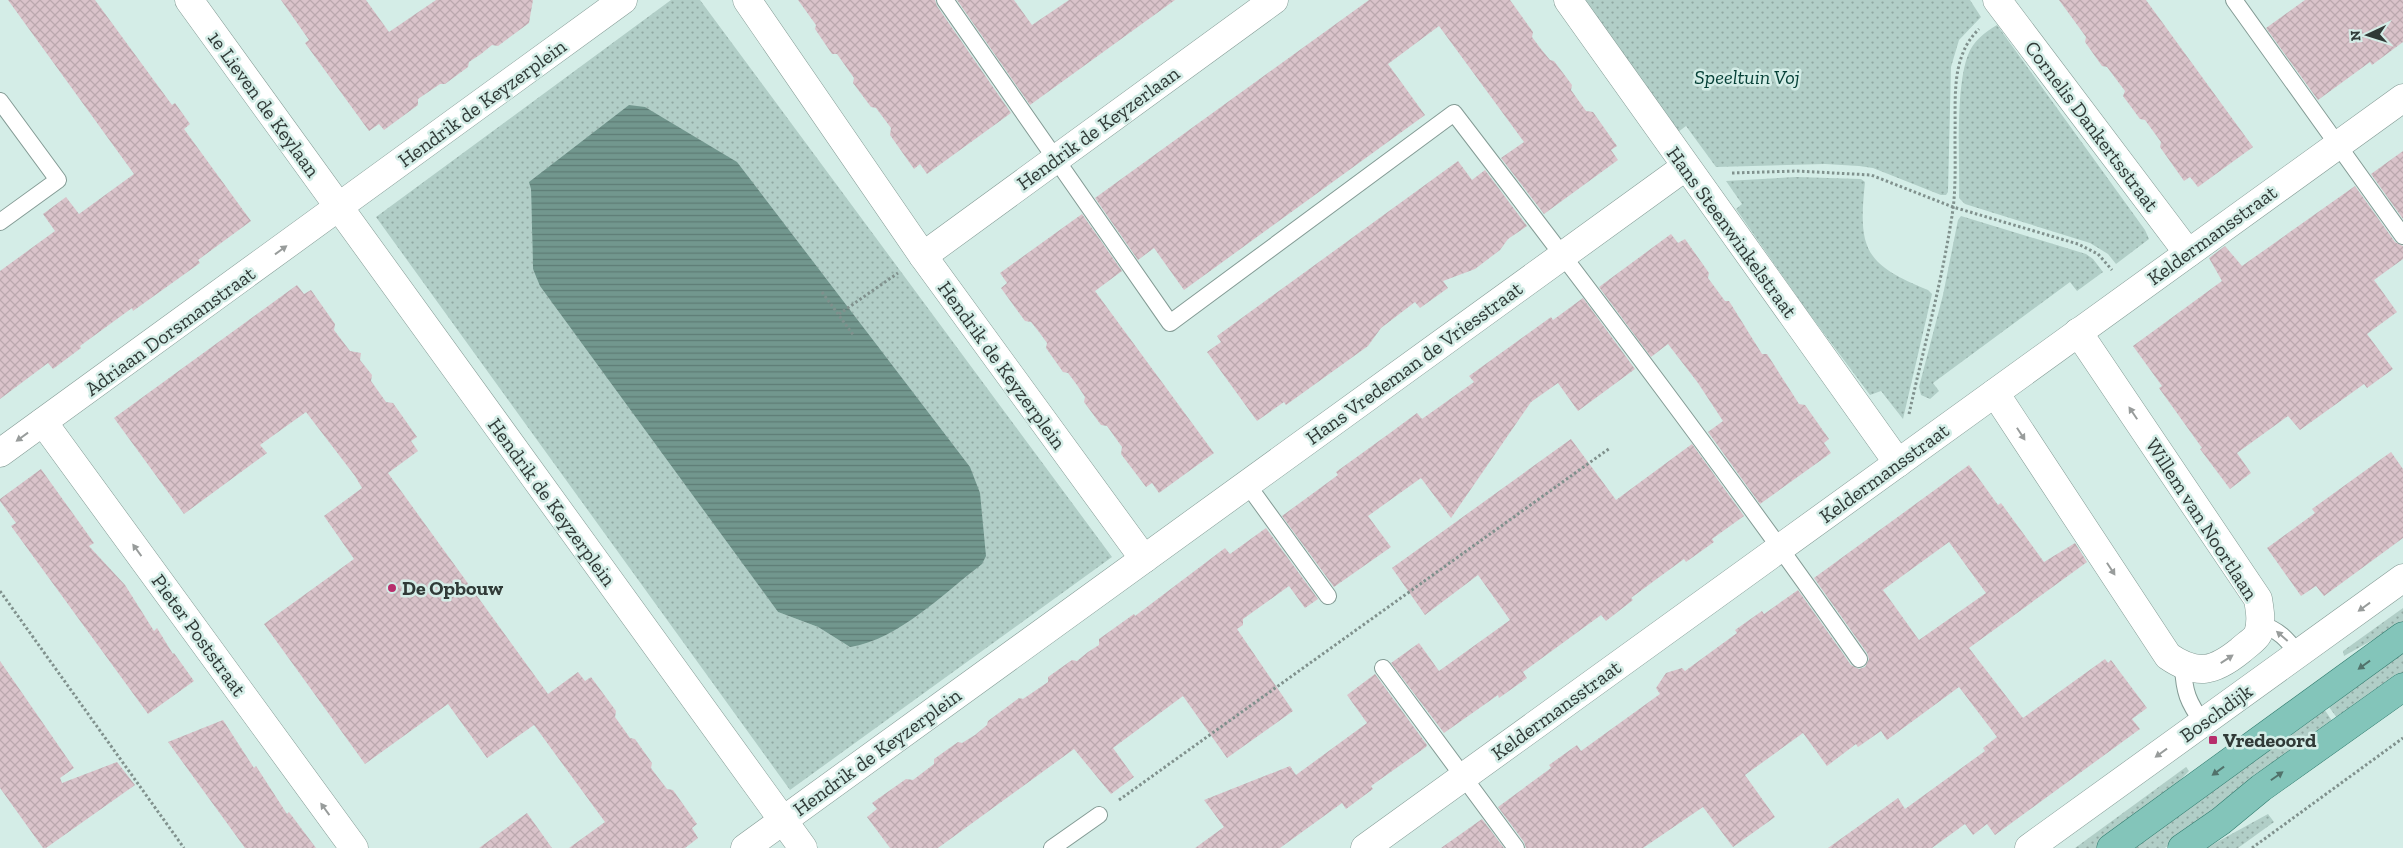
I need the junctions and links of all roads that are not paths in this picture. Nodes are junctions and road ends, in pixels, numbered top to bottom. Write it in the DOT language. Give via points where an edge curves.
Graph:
graph roads {
  1 [pos="189,0"];
  2 [pos="624,0"];
  3 [pos="747,0"];
  4 [pos="945,0"];
  5 [pos="1274,0"];
  6 [pos="1568,0"];
  7 [pos="2234,0"];
  8 [pos="2000,5"];
  9 [pos="2403,98"];
  10 [pos="0,101"];
  11 [pos="2338,144"];
  12 [pos="1055,160"];
  13 [pos="1685,167"];
  14 [pos="339,208"];
  15 [pos="0,222"];
  16 [pos="2403,236"];
  17 [pos="2188,253"];
  18 [pos="1563,255"];
  19 [pos="922,256"];
  20 [pos="2078,332"];
  21 [pos="1995,393"];
  22 [pos="43,422"];
  23 [pos="0,453"];
  24 [pos="1898,463"];
  25 [pos="1247,484"];
  26 [pos="1781,548"];
  27 [pos="1144,559"];
  28 [pos="2403,578"];
  29 [pos="1328,596"];
  30 [pos="2260,624"];
  31 [pos="2403,636"];
  32 [pos="2298,654"];
  33 [pos="1859,659"];
  34 [pos="2182,666"];
  35 [pos="1382,668"];
  36 [pos="2403,686"];
  37 [pos="2203,723"];
  38 [pos="1464,776"];
  39 [pos="1099,815"];
  40 [pos="783,820"];
  41 [pos="354,848"];
  42 [pos="745,848"];
  43 [pos="803,848"];
  44 [pos="1052,848"];
  45 [pos="1365,848"];
  46 [pos="1516,848"];
  47 [pos="2029,848"];
  48 [pos="2111,848"];
  49 [pos="2182,848"];
  1 -- 14 [label="street, 1e Lieven de Keylaan"];
  2 -- 14 [label="street, Hendrik de Keyzerplein"];
  3 -- 19 [label="street, Hendrik de Keyzerplein"];
  4 -- 12 [label="lane"];
  5 -- 12 [label="street, Hendrik de Keyzerlaan"];
  6 -- 13 [label="street, Hans Steenwinkelstraat"];
  7 -- 11 [label="lane"];
  8 -- 17 [label="street, Cornelis Dankertsstraat"];
  9 -- 11 [label="street, Keldermansstraat"];
  10 -- 15 [label="lane" via="58,180"];
  11 -- 16 [label="lane"];
  11 -- 17 [label="street, Keldermansstraat"];
  12 -- 18 [label="lane" via="1170,323 1454,113"];
  12 -- 19 [label="street, Hendrik de Keyzerlaan"];
  13 -- 18 [label="street, Hans Vredeman de Vriesstraat"];
  13 -- 24 [label="street, Hans Steenwinkelstraat"];
  22 -- 14 [label="street, Adriaan Dorsmanstraat, one-way"];
  14 -- 40 [label="street, Hendrik de Keyzerplein"];
  17 -- 20 [label="street, Keldermansstraat"];
  18 -- 25 [label="street, Hans Vredeman de Vriesstraat"];
  18 -- 26 [label="lane"];
  19 -- 27 [label="street, Hendrik de Keyzerplein"];
  20 -- 21 [label="street, Keldermansstraat"];
  30 -- 20 [label="street, Willem van Noortlaan, one-way" via="2258,599"];
  21 -- 24 [label="street, Keldermansstraat"];
  21 -- 34 [label="street, one-way" via="2168,656"];
  22 -- 23 [label="street, Adriaan Dorsmanstraat, one-way"];
  41 -- 22 [label="street, Pieter Poststraat, one-way"];
  24 -- 26 [label="street, Keldermansstraat"];
  25 -- 27 [label="street, Hans Vredeman de Vriesstraat"];
  25 -- 29 [label="lane"];
  26 -- 33 [label="lane"];
  26 -- 38 [label="street, Keldermansstraat"];
  27 -- 40 [label="street, Hendrik de Keyzerplein"];
  28 -- 32 [label="street, Boschdijk, one-way"];
  32 -- 30 [label="lane, one-way" via="2286,637"];
  34 -- 30 [label="street, Willem van Noortlaan, one-way" via="2211,670 2257,636"];
  31 -- 48 [label="main road, one-way"];
  32 -- 37 [label="street, Boschdijk"];
  34 -- 37 [label="lane" via="2183,687 2189,704"];
  35 -- 38 [label="lane"];
  49 -- 36 [label="main road, one-way"];
  37 -- 47 [label="street, Boschdijk, one-way"];
  38 -- 45 [label="street, Keldermansstraat"];
  38 -- 46 [label="lane"];
  39 -- 44 [label="lane"];
  40 -- 42 [label="street"];
  40 -- 43 [label="street"];
}
